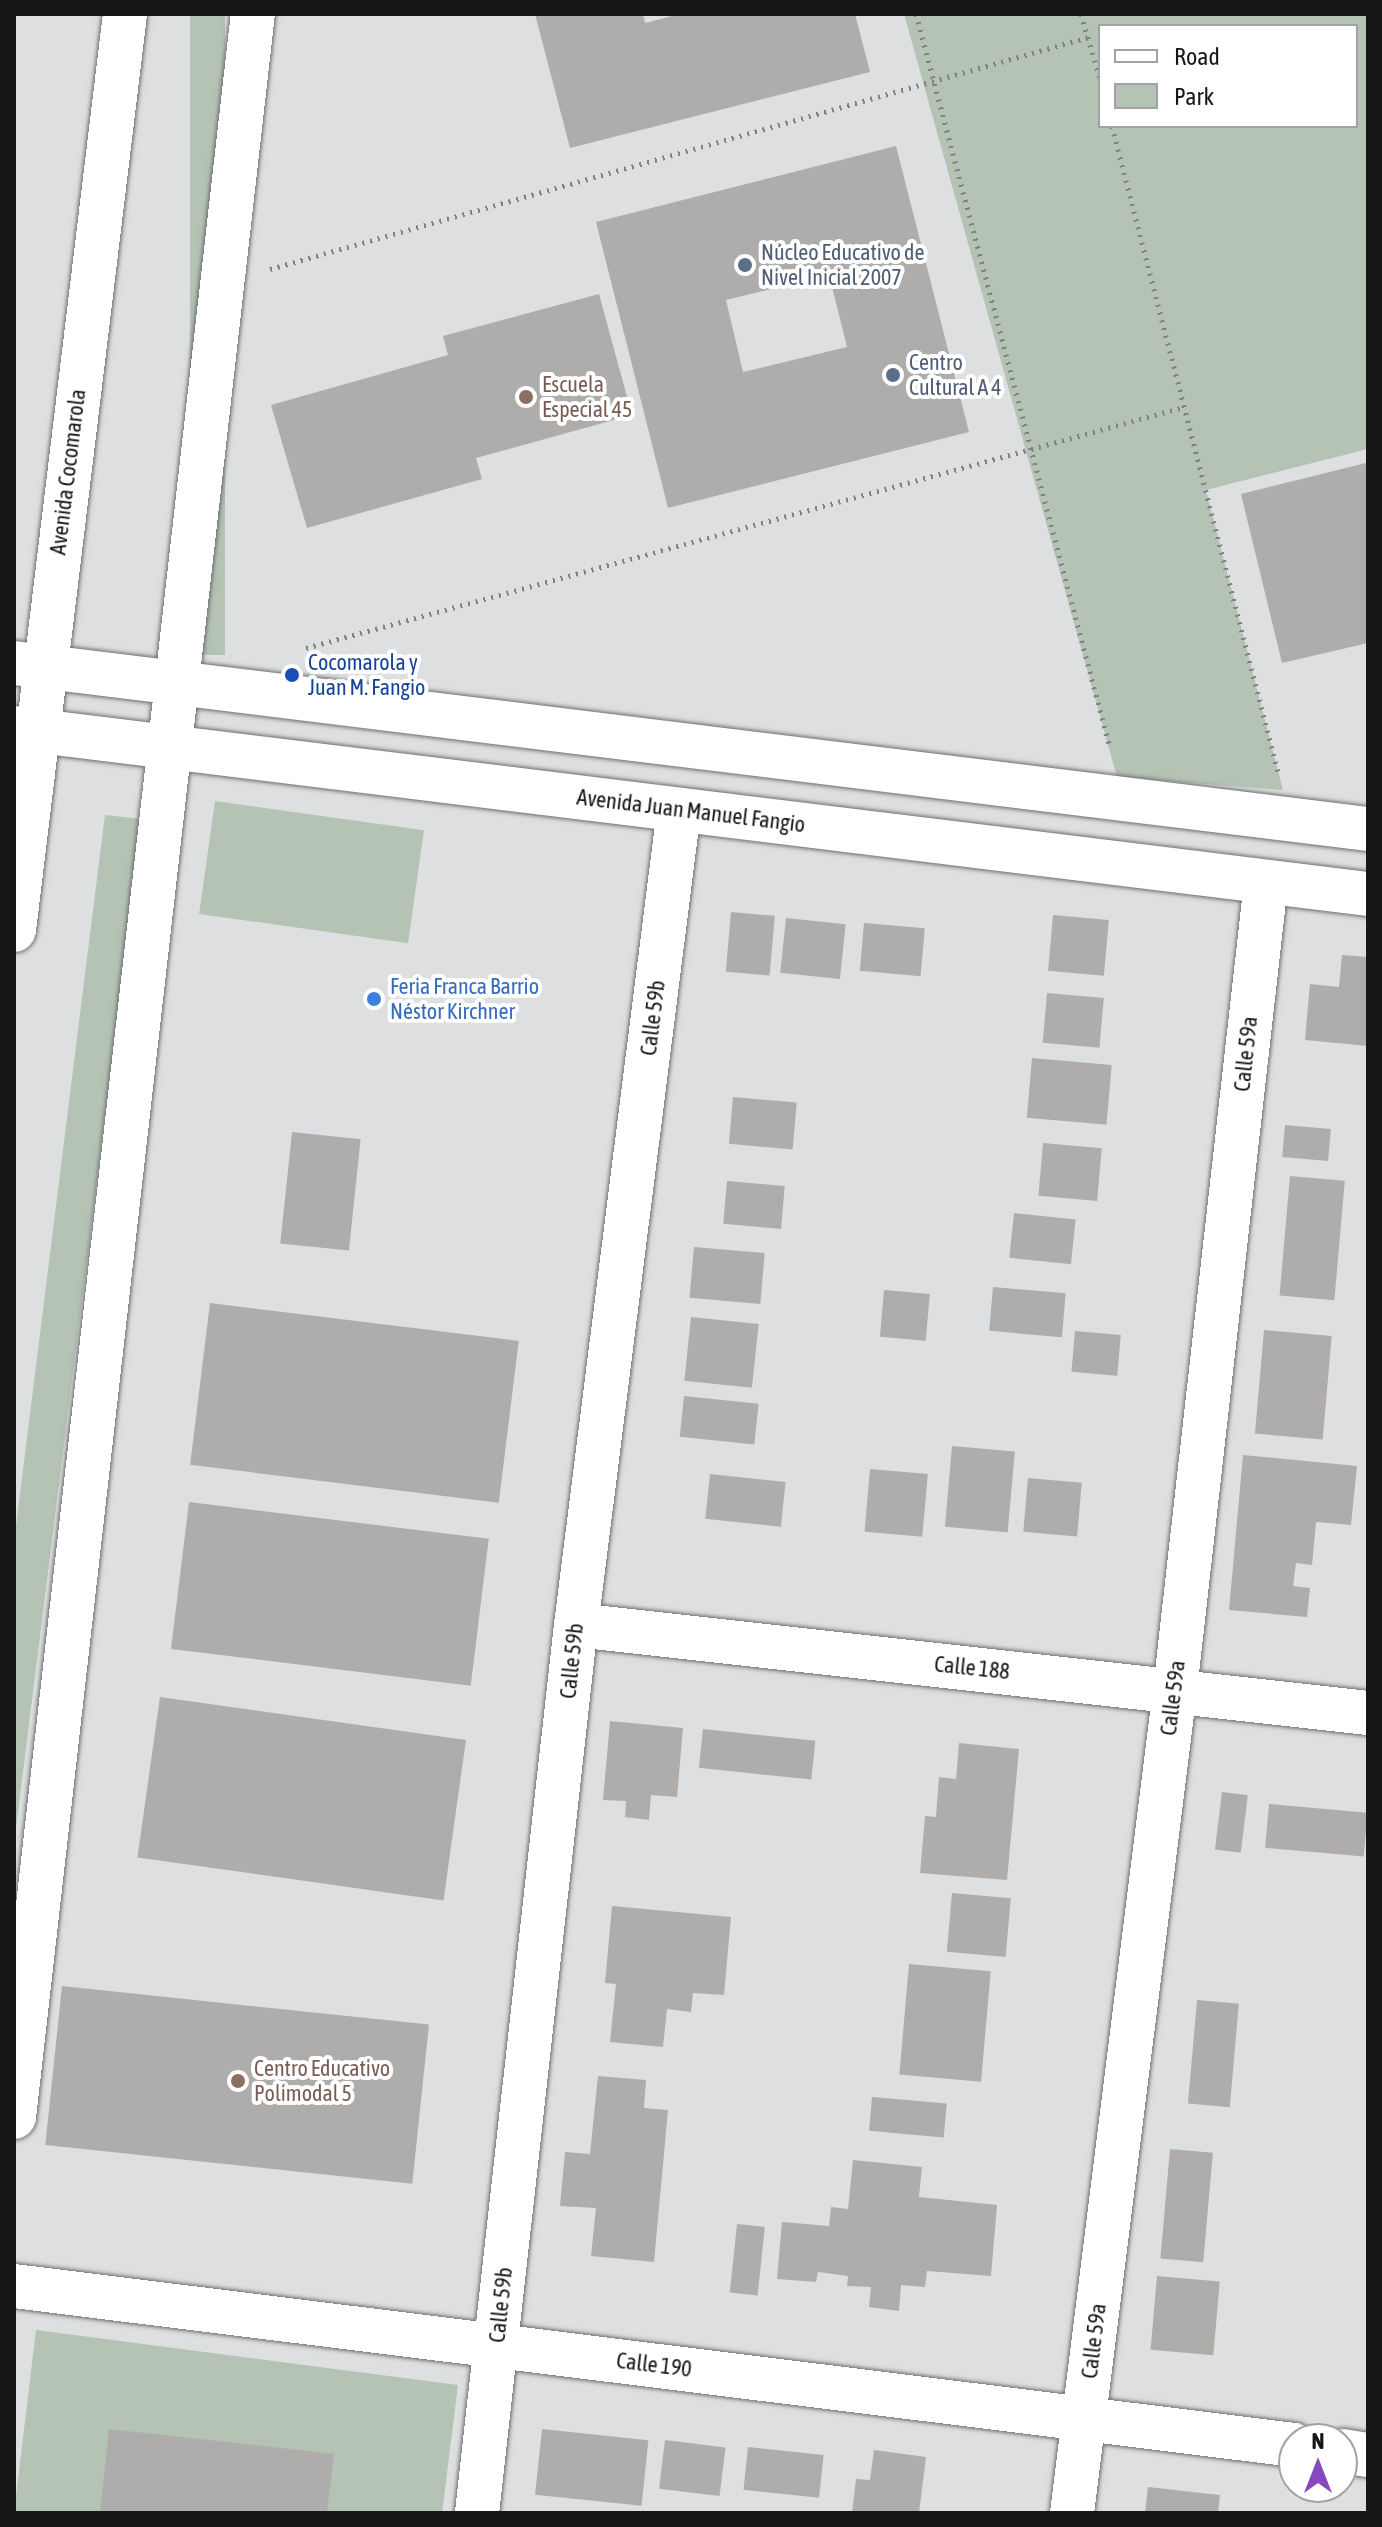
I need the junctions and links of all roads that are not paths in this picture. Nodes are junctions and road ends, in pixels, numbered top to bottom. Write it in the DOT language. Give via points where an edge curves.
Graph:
graph roads {
  1 [pos="125,14"];
  2 [pos="253,14"];
  3 [pos="30,665"];
  4 [pos="177,683"];
  5 [pos="26,730"];
  6 [pos="170,748"];
  7 [pos="679,810"];
  8 [pos="1368,829"];
  9 [pos="1266,882"];
  10 [pos="1368,894"];
  11 [pos="14,930"];
  12 [pos="576,1625"];
  13 [pos="1175,1690"];
  14 [pos="1368,1713"];
  15 [pos="14,2117"];
  16 [pos="14,2286"];
  17 [pos="496,2345"];
  18 [pos="1085,2420"];
  19 [pos="1278,2443"];
  20 [pos="477,2513"];
  21 [pos="1072,2513"];
  1 -- 3 [label="street, Avenida Cocomarola"];
  2 -- 4 [label="street"];
  3 -- 4 [label="street"];
  3 -- 5 [label="street, Avenida Cocomarola"];
  4 -- 6 [label="street"];
  4 -- 8 [label="street"];
  5 -- 6 [label="street, Avenida Juan Manuel Fangio"];
  5 -- 11 [label="street, Avenida Cocomarola"];
  6 -- 7 [label="street, Avenida Juan Manuel Fangio"];
  6 -- 15 [label="street"];
  7 -- 9 [label="street, Avenida Juan Manuel Fangio"];
  7 -- 12 [label="street, Calle 59b"];
  9 -- 10 [label="street, Avenida Juan Manuel Fangio"];
  9 -- 13 [label="street, Calle 59a"];
  12 -- 13 [label="street, Calle 188"];
  12 -- 17 [label="street, Calle 59b"];
  13 -- 14 [label="street, Calle 188"];
  13 -- 18 [label="street, Calle 59a"];
  16 -- 17 [label="street, Calle 190"];
  17 -- 18 [label="street, Calle 190"];
  17 -- 20 [label="street, Calle 59b"];
  18 -- 19 [label="street, Calle 190"];
  18 -- 21 [label="street, Calle 59a"];
}
